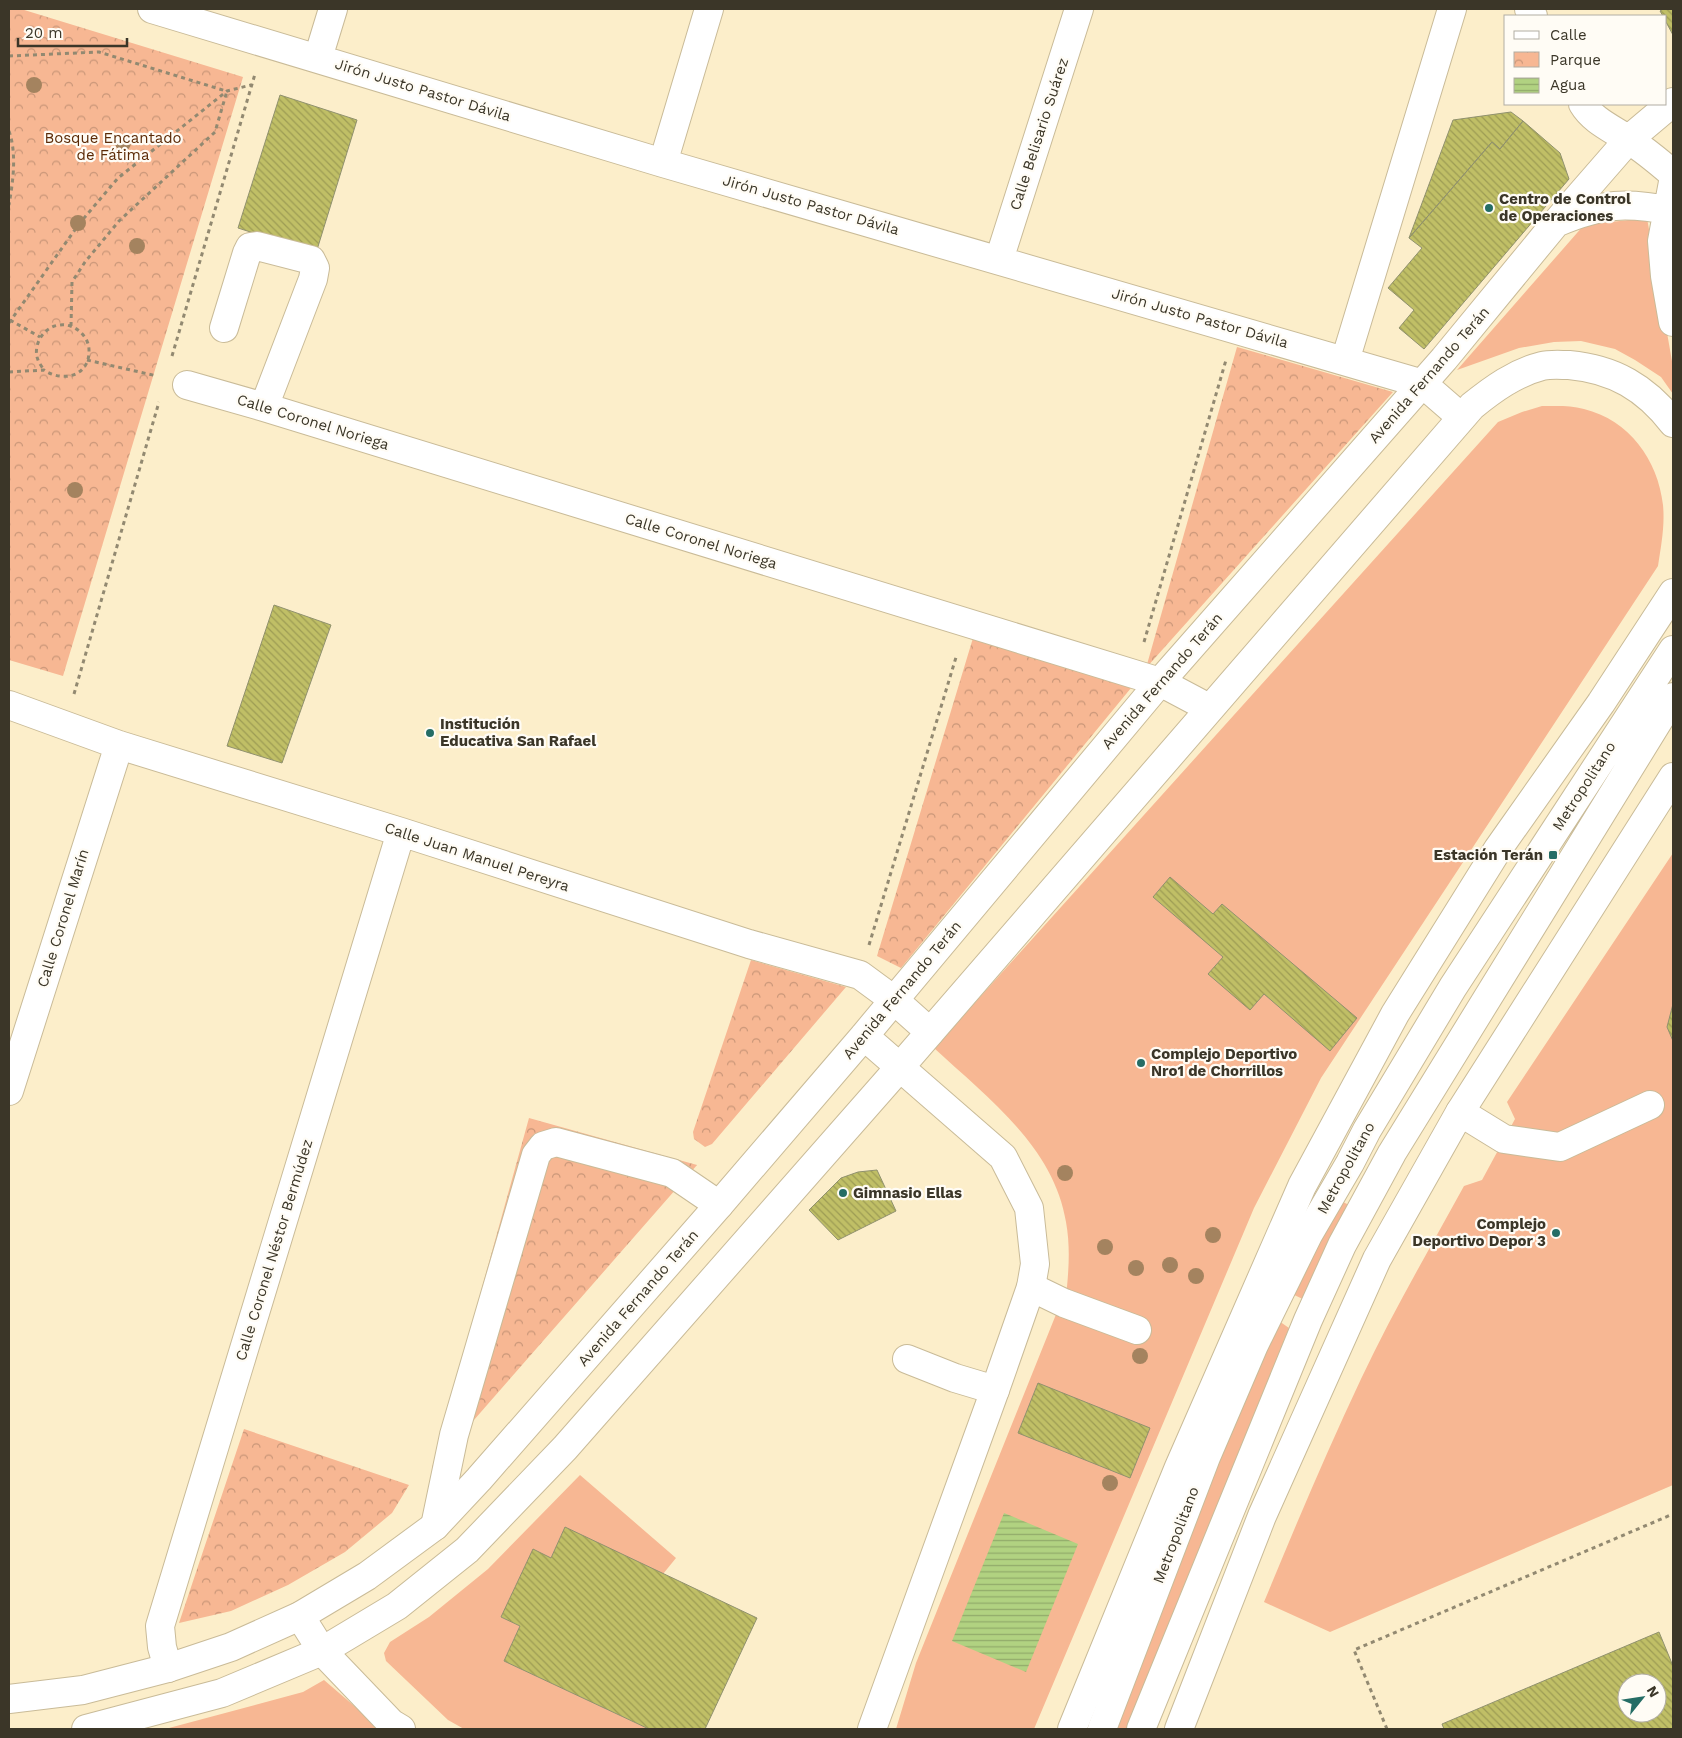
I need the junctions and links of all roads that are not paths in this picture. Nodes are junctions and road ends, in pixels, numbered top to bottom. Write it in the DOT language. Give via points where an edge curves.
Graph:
graph roads {
  1 [pos="152,9"];
  2 [pos="333,9"];
  3 [pos="709,9"];
  4 [pos="1079,9"];
  5 [pos="1452,9"];
  6 [pos="318,58"];
  7 [pos="1673,102"];
  8 [pos="1584,105"];
  9 [pos="1629,139"];
  10 [pos="663,163"];
  11 [pos="1673,174"];
  12 [pos="1673,182"];
  13 [pos="1670,211"];
  14 [pos="1555,224"];
  15 [pos="999,260"];
  16 [pos="1673,322"];
  17 [pos="224,328"];
  18 [pos="1345,361"];
  19 [pos="177,381"];
  20 [pos="1423,384"];
  21 [pos="264,407"];
  22 [pos="1461,417"];
  23 [pos="1673,423"];
  24 [pos="1673,594"];
  25 [pos="1673,650"];
  26 [pos="1147,678"];
  27 [pos="1673,697"];
  28 [pos="9,705"];
  29 [pos="1209,708"];
  30 [pos="119,745"];
  31 [pos="1673,777"];
  32 [pos="401,832"];
  33 [pos="894,1000"];
  34 [pos="930,1032"];
  35 [pos="864,1036"];
  36 [pos="900,1067"];
  37 [pos="9,1091"];
  38 [pos="1650,1105"];
  39 [pos="1460,1112"];
  40 [pos="719,1206"];
  41 [pos="1031,1287"];
  42 [pos="1137,1330"];
  43 [pos="907,1359"];
  44 [pos="995,1390"];
  45 [pos="435,1526"];
  46 [pos="300,1616"];
  47 [pos="322,1651"];
  48 [pos="168,1668"];
  49 [pos="9,1699"];
  50 [pos="86,1729"];
  51 [pos="401,1729"];
  52 [pos="872,1729"];
  53 [pos="1072,1729"];
  54 [pos="1102,1729"];
  55 [pos="1142,1729"];
  56 [pos="1179,1729"];
  1 -- 6 [label="main road, Jirón Justo Pastor Dávila"];
  2 -- 6 [label="main road"];
  3 -- 10 [label="main road"];
  4 -- 15 [label="main road, Calle Belisario Suárez"];
  5 -- 18 [label="main road"];
  6 -- 10 [label="main road, Jirón Justo Pastor Dávila"];
  7 -- 9 [label="main road, Avenida Fernando Terán"];
  8 -- 9 [label="main road" via="1607,126"];
  9 -- 11 [label="main road"];
  9 -- 14 [label="main road, Avenida Fernando Terán"];
  10 -- 15 [label="main road, Jirón Justo Pastor Dávila"];
  12 -- 13 [label="main road"];
  13 -- 14 [label="main road" via="1647,206 1602,207"];
  13 -- 16 [label="main road" via="1662,242"];
  14 -- 20 [label="main road, Avenida Fernando Terán"];
  15 -- 18 [label="main road, Jirón Justo Pastor Dávila"];
  17 -- 21 [label="main road" via="250,247 311,260 315,268 312,279"];
  18 -- 20 [label="main road, Jirón Justo Pastor Dávila"];
  19 -- 21 [label="main road, Calle Coronel Noriega"];
  20 -- 22 [label="main road, Jirón Justo Pastor Dávila"];
  20 -- 26 [label="main road, Avenida Fernando Terán"];
  21 -- 26 [label="main road, Calle Coronel Noriega"];
  22 -- 23 [label="main road" via="1506,381 1544,365 1564,365 1584,367 1625,380 1660,406"];
  22 -- 29 [label="main road"];
  24 -- 53 [label="main road" via="1498,849 1395,1014 1302,1186 1179,1467"];
  25 -- 54 [label="main road, Metropolitano" via="1453,988 1308,1235 1254,1345 1206,1457"];
  26 -- 29 [label="main road, Calle Coronel Noriega"];
  26 -- 33 [label="main road, Avenida Fernando Terán"];
  27 -- 55 [label="main road, Metropolitano" via="1392,1154 1342,1245 1308,1320"];
  28 -- 30 [label="main road, Calle Juan Manuel Pereyra"];
  29 -- 34 [label="main road"];
  30 -- 32 [label="main road, Calle Juan Manuel Pereyra"];
  30 -- 37 [label="main road, Calle Coronel Marín"];
  31 -- 39 [label="main road"];
  32 -- 33 [label="main road, Calle Juan Manuel Pereyra" via="748,944 860,975"];
  32 -- 48 [label="main road, Calle Coronel Néstor Bermúdez" via="160,1626"];
  33 -- 34 [label="main road, Calle Juan Manuel Pereyra"];
  33 -- 35 [label="main road, Avenida Fernando Terán"];
  34 -- 36 [label="main road"];
  35 -- 36 [label="main road"];
  35 -- 40 [label="main road, Avenida Fernando Terán"];
  36 -- 41 [label="main road" via="1003,1157 1029,1208 1035,1264"];
  36 -- 47 [label="main road" via="565,1448 467,1550 397,1606"];
  38 -- 39 [label="main road" via="1560,1147 1504,1139"];
  39 -- 56 [label="main road" via="1377,1259 1262,1516"];
  40 -- 45 [label="main road, Avenida Fernando Terán"];
  40 -- 45 [label="main road" via="672,1173 556,1142 543,1146 536,1155 454,1435"];
  41 -- 42 [label="main road"];
  41 -- 44 [label="main road"];
  43 -- 44 [label="main road"];
  44 -- 52 [label="main road"];
  45 -- 46 [label="main road, Avenida Fernando Terán" via="367,1576"];
  46 -- 47 [label="main road"];
  46 -- 48 [label="main road, Avenida Fernando Terán" via="230,1647"];
  47 -- 50 [label="main road" via="222,1693"];
  47 -- 51 [label="main road"];
  48 -- 49 [label="main road, Avenida Fernando Terán" via="83,1690"];
}
